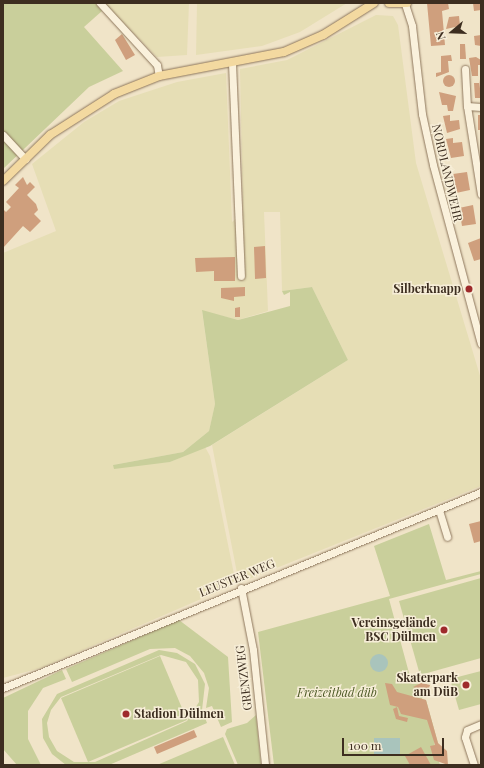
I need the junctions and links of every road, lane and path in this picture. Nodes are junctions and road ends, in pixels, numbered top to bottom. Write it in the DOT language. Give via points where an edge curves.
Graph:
graph roads {
  1 [pos="100,3"];
  2 [pos="374,3"];
  3 [pos="389,3"];
  4 [pos="406,4"];
  5 [pos="232,63"];
  6 [pos="465,69"];
  7 [pos="159,76"];
  8 [pos="467,106"];
  9 [pos="481,107"];
  10 [pos="3,135"];
  11 [pos="25,159"];
  12 [pos="3,181"];
  13 [pos="481,194"];
  14 [pos="241,276"];
  15 [pos="479,330"];
  16 [pos="481,344"];
  17 [pos="481,492"];
  18 [pos="439,510"];
  19 [pos="448,537"];
  20 [pos="241,588"];
  21 [pos="3,688"];
  22 [pos="481,724"];
  23 [pos="265,765"];
  24 [pos="474,765"];
  1 -- 7 [label="street" via="157,65"];
  2 -- 5 [label="main road" via="305,44 261,58"];
  3 -- 4 [label="main road"];
  4 -- 15 [label="street, NORDLANDWEHR" via="412,26 422,114 433,165"];
  5 -- 7 [label="main road"];
  5 -- 14 [label="street"];
  6 -- 8 [label="street"];
  7 -- 11 [label="main road" via="114,94 81,113"];
  8 -- 9 [label="street"];
  8 -- 13 [label="street"];
  10 -- 11 [label="street"];
  11 -- 12 [label="main road"];
  15 -- 16 [label="street, NORDLANDWEHR"];
  17 -- 18 [label="street, LEUSTER WEG"];
  18 -- 19 [label="street"];
  18 -- 20 [label="street, LEUSTER WEG"];
  20 -- 21 [label="street, LEUSTER WEG"];
  20 -- 23 [label="street, GRENZWEG" via="253,650"];
  22 -- 24 [label="street" via="467,730 465,737"];
}
